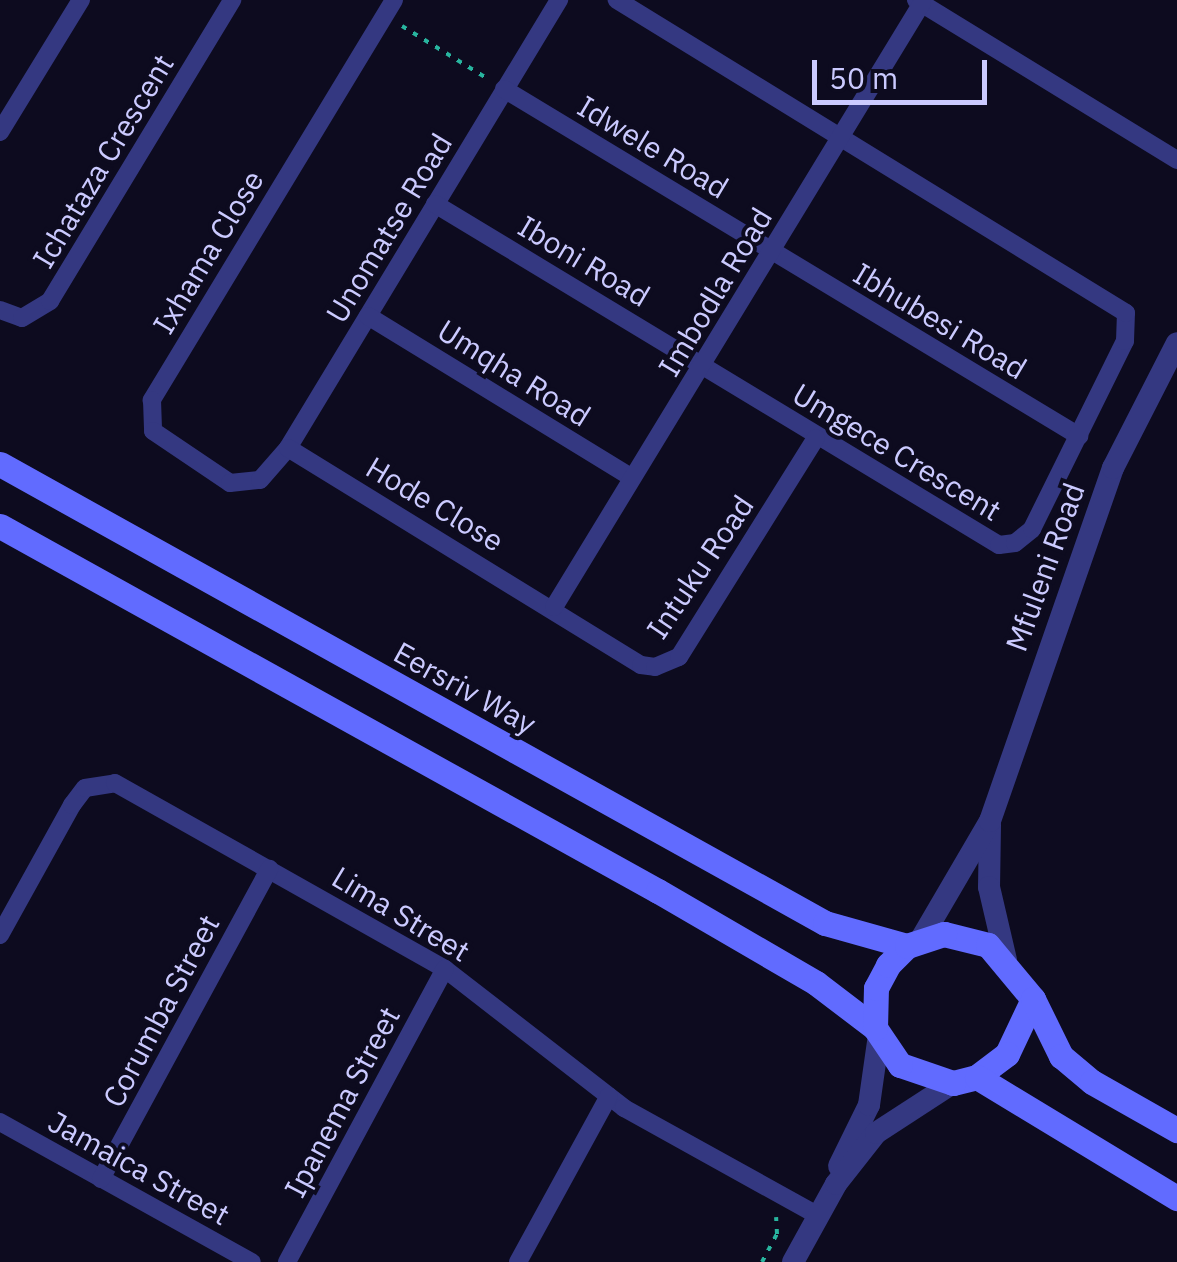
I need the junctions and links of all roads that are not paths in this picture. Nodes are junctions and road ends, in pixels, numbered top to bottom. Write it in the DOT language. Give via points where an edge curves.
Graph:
graph roads {
  1 [pos="81,0"];
  2 [pos="232,0"];
  3 [pos="558,0"];
  4 [pos="617,0"];
  5 [pos="919,2"];
  6 [pos="389,8"];
  7 [pos="504,90"];
  8 [pos="0,132"];
  9 [pos="838,138"];
  10 [pos="1177,160"];
  11 [pos="435,204"];
  12 [pos="772,252"];
  13 [pos="0,310"];
  14 [pos="368,316"];
  15 [pos="1177,343"];
  16 [pos="704,366"];
  17 [pos="1079,436"];
  18 [pos="816,438"];
  19 [pos="288,448"];
  20 [pos="0,464"];
  21 [pos="631,477"];
  22 [pos="260,480"];
  23 [pos="0,526"];
  24 [pos="554,607"];
  25 [pos="990,821"];
  26 [pos="269,869"];
  27 [pos="0,935"];
  28 [pos="914,943"];
  29 [pos="1006,960"];
  30 [pos="446,969"];
  31 [pos="1033,999"];
  32 [pos="877,1031"];
  33 [pos="964,1080"];
  34 [pos="609,1096"];
  35 [pos="0,1122"];
  36 [pos="1177,1130"];
  37 [pos="101,1179"];
  38 [pos="836,1184"];
  39 [pos="1177,1198"];
  40 [pos="819,1216"];
  41 [pos="252,1262"];
  42 [pos="287,1262"];
  43 [pos="518,1262"];
  44 [pos="793,1262"];
  1 -- 8 [label="street"];
  2 -- 13 [label="street, Ichataza Crescent" via="50,301 22,318"];
  3 -- 7 [label="street, Unomatse Road"];
  4 -- 9 [label="street"];
  5 -- 9 [label="street, Imbodla Road"];
  5 -- 10 [label="street"];
  6 -- 22 [label="street, Ixhama Close" via="152,400 153,430 164,442 230,483"];
  7 -- 11 [label="street, Unomatse Road"];
  7 -- 12 [label="street, Idwele Road"];
  9 -- 12 [label="street, Imbodla Road"];
  9 -- 17 [label="street, Umgece Crescent" via="1126,313 1125,341"];
  11 -- 14 [label="street, Unomatse Road"];
  11 -- 16 [label="street, Iboni Road"];
  12 -- 16 [label="street, Imbodla Road"];
  12 -- 17 [label="street, Ibhubesi Road"];
  14 -- 19 [label="street, Unomatse Road"];
  14 -- 21 [label="street, Umqha Road"];
  15 -- 25 [label="street, Mfuleni Road" via="1113,468"];
  16 -- 18 [label="street, Umgece Crescent"];
  16 -- 21 [label="street, Imbodla Road"];
  17 -- 18 [label="street, Umgece Crescent" via="1032,529 1005,545"];
  18 -- 24 [label="street, Intuku Road" via="679,657 666,666 641,664"];
  19 -- 22 [label="street, Unomatse Road"];
  19 -- 24 [label="street, Hode Close"];
  20 -- 28 [label="main road, Eersriv Way" via="825,923"];
  21 -- 24 [label="street, Imbodla Road"];
  23 -- 32 [label="main road" via="658,891 816,984"];
  25 -- 28 [label="street, Mfuleni Road"];
  25 -- 29 [label="street, Mfuleni Road" via="988,887"];
  26 -- 27 [label="street, Lima Street" via="115,782 95,783 72,805"];
  26 -- 30 [label="street, Lima Street"];
  26 -- 37 [label="street, Corumba Street"];
  28 -- 29 [label="main road" via="967,936"];
  28 -- 32 [label="main road" via="876,988"];
  29 -- 31 [label="main road"];
  30 -- 34 [label="street, Lima Street"];
  30 -- 42 [label="street, Ipanema Street"];
  31 -- 33 [label="main road" via="1007,1054"];
  31 -- 36 [label="main road" via="1061,1056 1092,1082"];
  32 -- 33 [label="main road" via="900,1065"];
  32 -- 38 [label="street" via="870,1105"];
  33 -- 38 [label="street" via="876,1133"];
  33 -- 39 [label="main road"];
  34 -- 40 [label="street, Lima Street"];
  34 -- 43 [label="street"];
  35 -- 37 [label="street, Jamaica Street"];
  37 -- 41 [label="street, Jamaica Street"];
  38 -- 40 [label="street"];
  40 -- 44 [label="street"];
}
